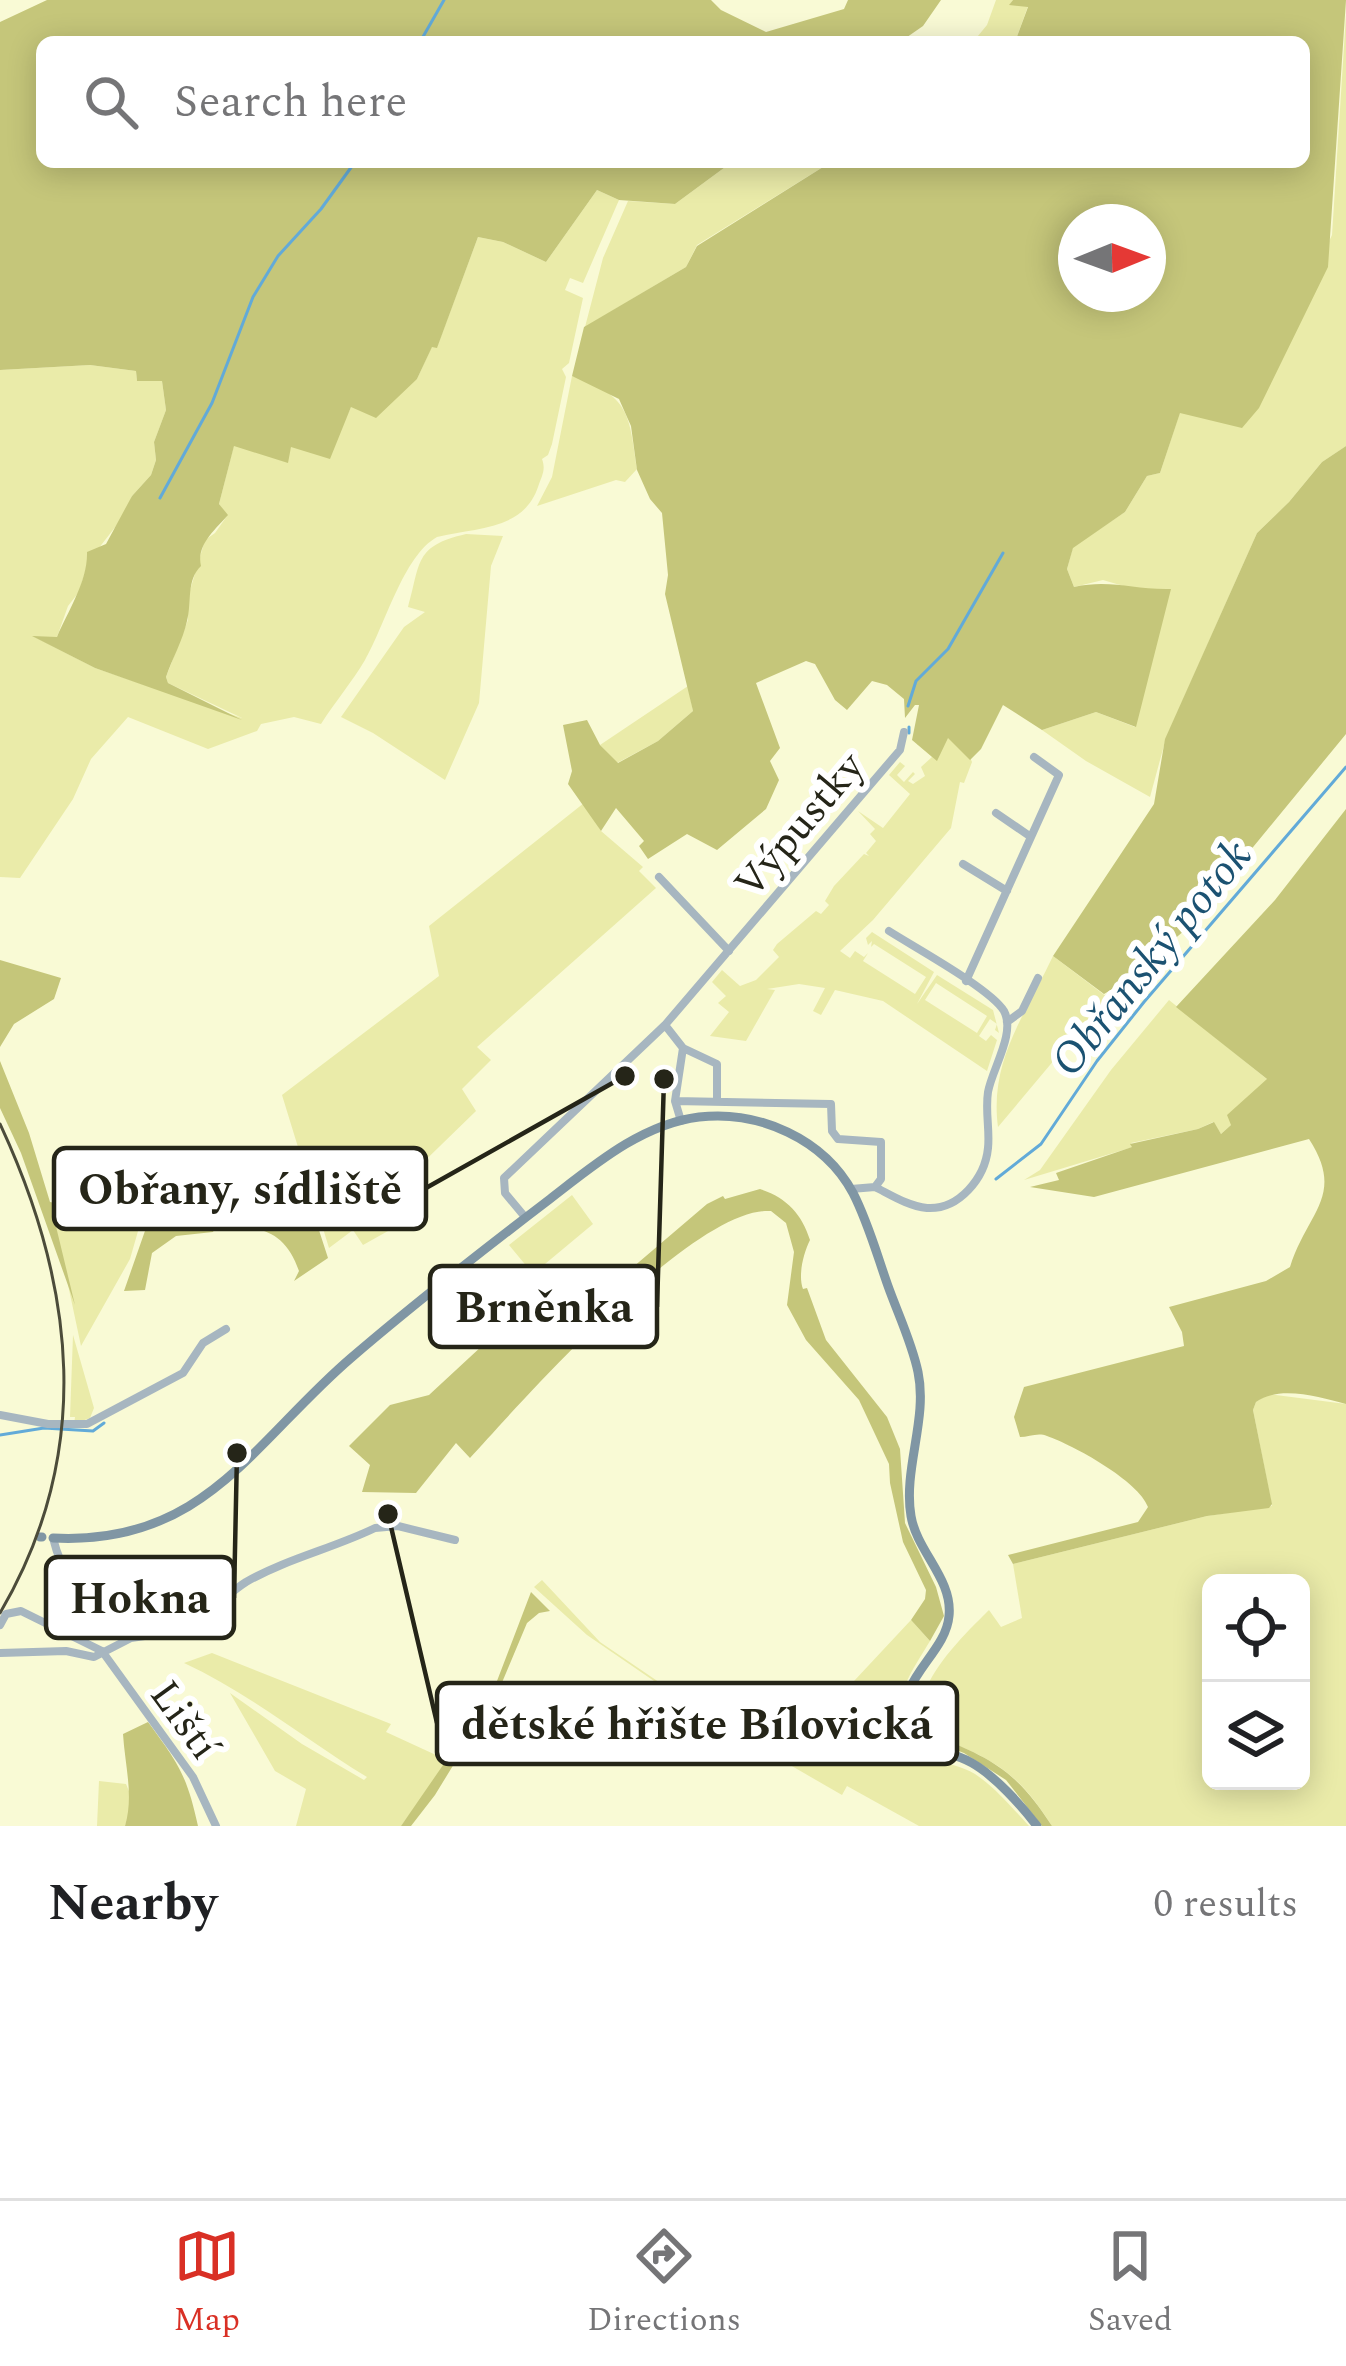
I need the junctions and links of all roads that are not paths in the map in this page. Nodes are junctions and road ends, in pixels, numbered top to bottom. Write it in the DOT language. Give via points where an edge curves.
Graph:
graph roads {
  1 [pos="904,732"];
  2 [pos="1034,757"];
  3 [pos="996,813"];
  4 [pos="1031,837"];
  5 [pos="963,864"];
  6 [pos="658,877"];
  7 [pos="1006,891"];
  8 [pos="889,931"];
  9 [pos="729,951"];
  10 [pos="1038,978"];
  11 [pos="966,981"];
  12 [pos="1007,1022"];
  13 [pos="664,1025"];
  14 [pos="683,1048"];
  15 [pos="717,1100"];
  16 [pos="675,1101"];
  17 [pos="681,1121"];
  18 [pos="875,1187"];
  19 [pos="850,1189"];
  20 [pos="526,1217"];
  21 [pos="226,1328"];
  22 [pos="0,1415"];
  23 [pos="45,1537"];
  24 [pos="455,1540"];
  25 [pos="0,1625"];
  26 [pos="158,1625"];
  27 [pos="102,1651"];
  28 [pos="0,1653"];
  29 [pos="216,1826"];
  30 [pos="1036,1826"];
  1 -- 9 [label="street, Výpustky" via="900,750"];
  2 -- 4 [label="street" via="1059,775"];
  3 -- 4 [label="street"];
  4 -- 7 [label="street"];
  5 -- 7 [label="street"];
  6 -- 9 [label="street, Výpustky"];
  7 -- 11 [label="street"];
  8 -- 11 [label="street"];
  9 -- 13 [label="street, Výpustky"];
  10 -- 12 [label="street"];
  11 -- 12 [label="street"];
  12 -- 18 [label="street" via="987,1096 988,1151 978,1180 931,1208"];
  13 -- 14 [label="street"];
  13 -- 20 [label="street, Výpustky" via="504,1178"];
  14 -- 15 [label="street" via="717,1064"];
  14 -- 16 [label="street"];
  15 -- 16 [label="street"];
  15 -- 18 [label="street" via="831,1104 838,1139 881,1142"];
  16 -- 17 [label="street"];
  17 -- 19 [label="main road" via="771,1124 805,1141"];
  17 -- 20 [label="main road" via="624,1146"];
  18 -- 19 [label="street"];
  19 -- 30 [label="main road" via="919,1373 910,1514 950,1608 905,1715 926,1749 971,1762"];
  20 -- 23 [label="main road" via="348,1360 203,1499 129,1529"];
  21 -- 22 [label="street" via="202,1343 183,1373 93,1421 75,1426"];
  23 -- 26 [label="street" via="90,1605 120,1622"];
  24 -- 26 [label="street" via="375,1528 245,1583 197,1617"];
  25 -- 27 [label="street" via="21,1611"];
  26 -- 27 [label="street" via="158,1634"];
  27 -- 28 [label="street"];
  27 -- 29 [label="street, Liští" via="193,1777"];
}
